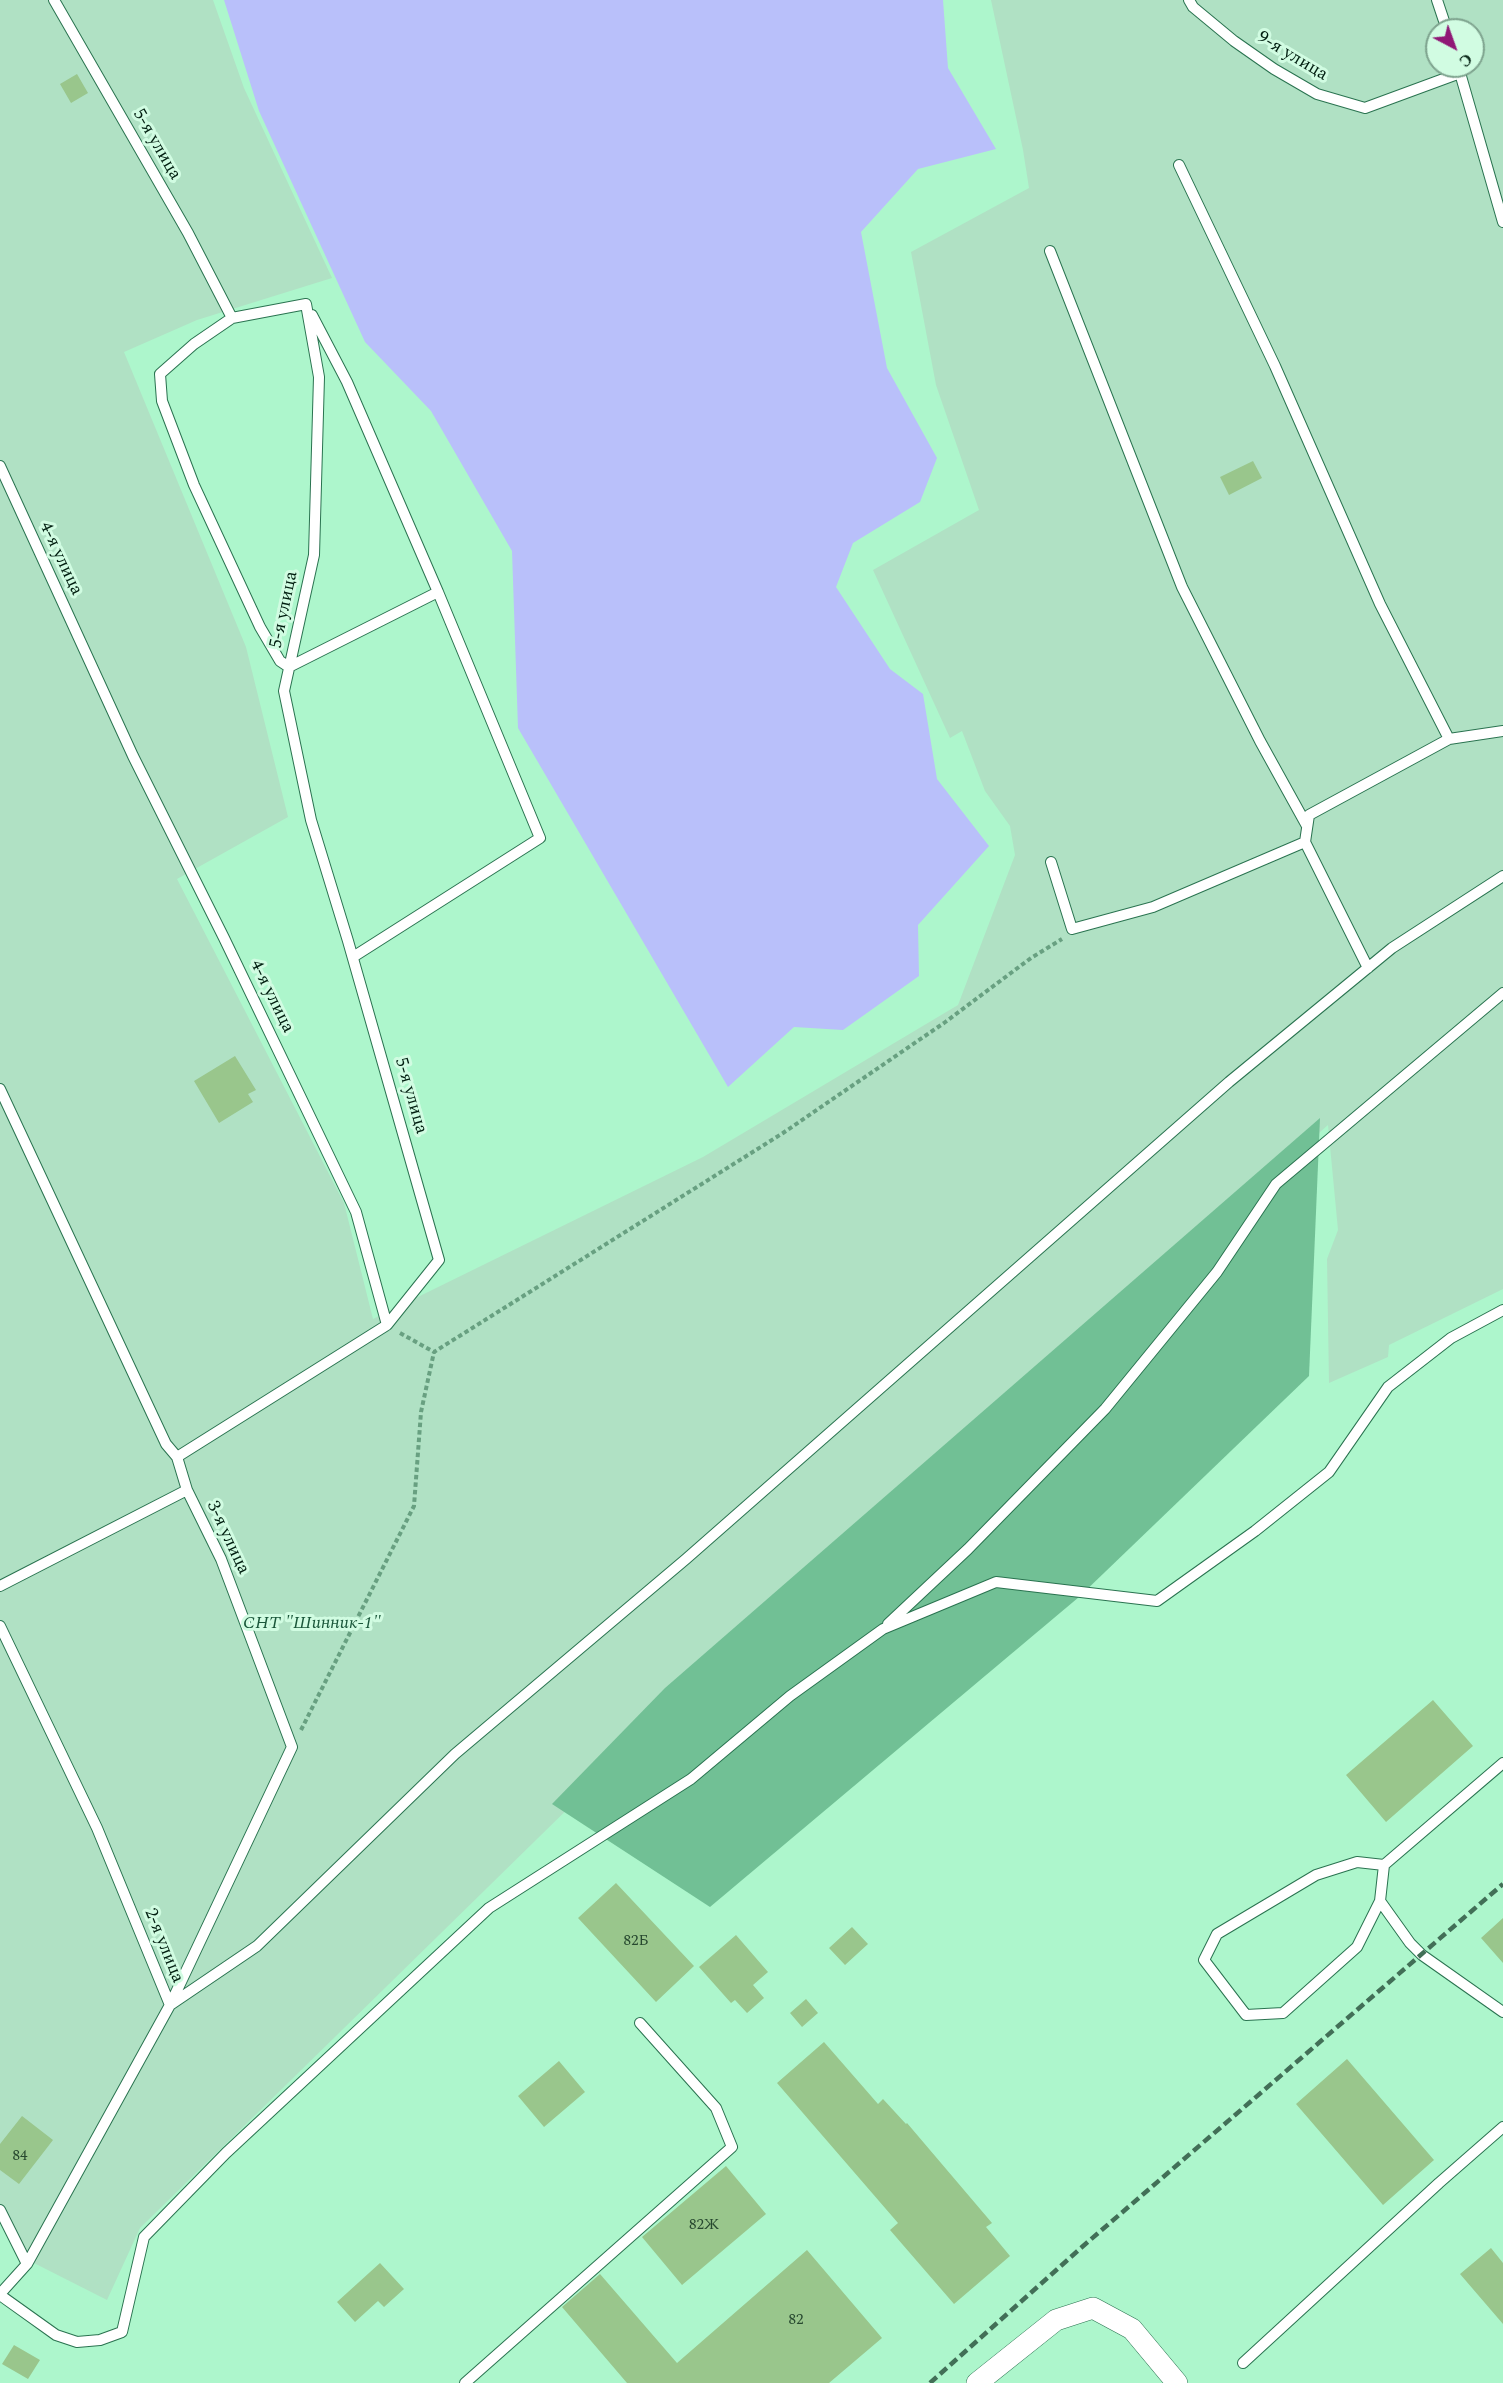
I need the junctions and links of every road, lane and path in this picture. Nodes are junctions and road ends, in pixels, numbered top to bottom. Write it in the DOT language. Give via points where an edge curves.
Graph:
graph roads {
  1 [pos="54,0"];
  2 [pos="1189,0"];
  3 [pos="1437,0"];
  4 [pos="1443,18"];
  5 [pos="1439,78"];
  6 [pos="1461,78"];
  7 [pos="1179,165"];
  8 [pos="1503,222"];
  9 [pos="1050,252"];
  10 [pos="306,304"];
  11 [pos="232,318"];
  12 [pos="0,466"];
  13 [pos="438,592"];
  14 [pos="289,667"];
  15 [pos="1503,730"];
  16 [pos="1449,739"];
  17 [pos="1308,826"];
  18 [pos="1305,842"];
  19 [pos="1051,862"];
  20 [pos="1503,876"];
  21 [pos="1082,926"];
  22 [pos="353,957"];
  23 [pos="1368,968"];
  24 [pos="1503,993"];
  25 [pos="0,1089"];
  26 [pos="1503,1310"];
  27 [pos="387,1325"];
  28 [pos="434,1352"];
  29 [pos="177,1457"];
  30 [pos="187,1490"];
  31 [pos="0,1586"];
  32 [pos="0,1626"];
  33 [pos="883,1629"];
  34 [pos="292,1747"];
  35 [pos="1503,1763"];
  36 [pos="1384,1865"];
  37 [pos="1380,1901"];
  38 [pos="170,2006"];
  39 [pos="1503,2012"];
  40 [pos="640,2024"];
  41 [pos="1503,2127"];
  42 [pos="0,2210"];
  43 [pos="27,2264"];
  44 [pos="0,2294"];
  45 [pos="1243,2363"];
  46 [pos="465,2383"];
  47 [pos="977,2383"];
  48 [pos="1177,2383"];
  1 -- 11 [label="lane, 5-я улица" via="188,233"];
  2 -- 5 [label="lane, 9-я улица" via="1234,41 1317,94 1365,108"];
  3 -- 4 [label="lane"];
  6 -- 8 [label="lane"];
  7 -- 16 [label="lane" via="1275,366 1380,604"];
  9 -- 17 [label="lane" via="1182,587"];
  10 -- 11 [label="lane"];
  10 -- 13 [label="lane" via="346,382"];
  10 -- 14 [label="lane, 5-я улица" via="320,377 314,555"];
  11 -- 14 [label="lane" via="160,374 162,401 194,485 260,627 280,661"];
  12 -- 27 [label="lane, 4-я улица" via="133,756 356,1212"];
  13 -- 14 [label="lane"];
  13 -- 22 [label="lane" via="540,838"];
  14 -- 22 [label="lane, 5-я улица" via="284,691 311,820"];
  15 -- 16 [label="lane"];
  16 -- 17 [label="lane" via="1309,815"];
  17 -- 18 [label="lane"];
  18 -- 21 [label="lane" via="1153,907"];
  18 -- 23 [label="lane"];
  19 -- 21 [label="lane" via="1072,929"];
  20 -- 23 [label="lane" via="1392,948"];
  21 -- 28 [label="path" via="1030,958 944,1023 783,1133"];
  22 -- 27 [label="lane, 5-я улица" via="439,1260"];
  23 -- 38 [label="lane" via="1228,1082 694,1552 455,1754 258,1946"];
  24 -- 33 [label="lane" via="1276,1184 1218,1272 1106,1409"];
  25 -- 29 [label="lane, 3-я улица" via="166,1444"];
  26 -- 33 [label="lane" via="1451,1338 1388,1387 1329,1472 1157,1601 996,1582"];
  27 -- 28 [label="path"];
  27 -- 29 [label="lane"];
  28 -- 34 [label="path" via="421,1412 414,1506"];
  29 -- 30 [label="lane, 3-я улица"];
  30 -- 31 [label="lane"];
  30 -- 34 [label="lane, 3-я улица" via="221,1559"];
  32 -- 38 [label="lane, 2-я улица" via="96,1828"];
  33 -- 44 [label="lane" via="790,1696 691,1779 489,1908 383,2005 226,2153 144,2237 122,2331 100,2340 76,2342 56,2336"];
  34 -- 38 [label="lane"];
  35 -- 36 [label="lane"];
  36 -- 37 [label="lane"];
  36 -- 37 [label="lane" via="1357,1862 1316,1875 1217,1934 1204,1960 1246,2015 1283,2013 1357,1947"];
  37 -- 39 [label="lane" via="1422,1955"];
  38 -- 43 [label="lane, 2-я улица"];
  40 -- 46 [label="lane" via="716,2108 732,2147"];
  41 -- 45 [label="lane"];
  42 -- 43 [label="lane"];
  43 -- 44 [label="lane, 2-я улица"];
  47 -- 48 [label="street" via="1056,2320 1094,2308 1132,2329"];
}
